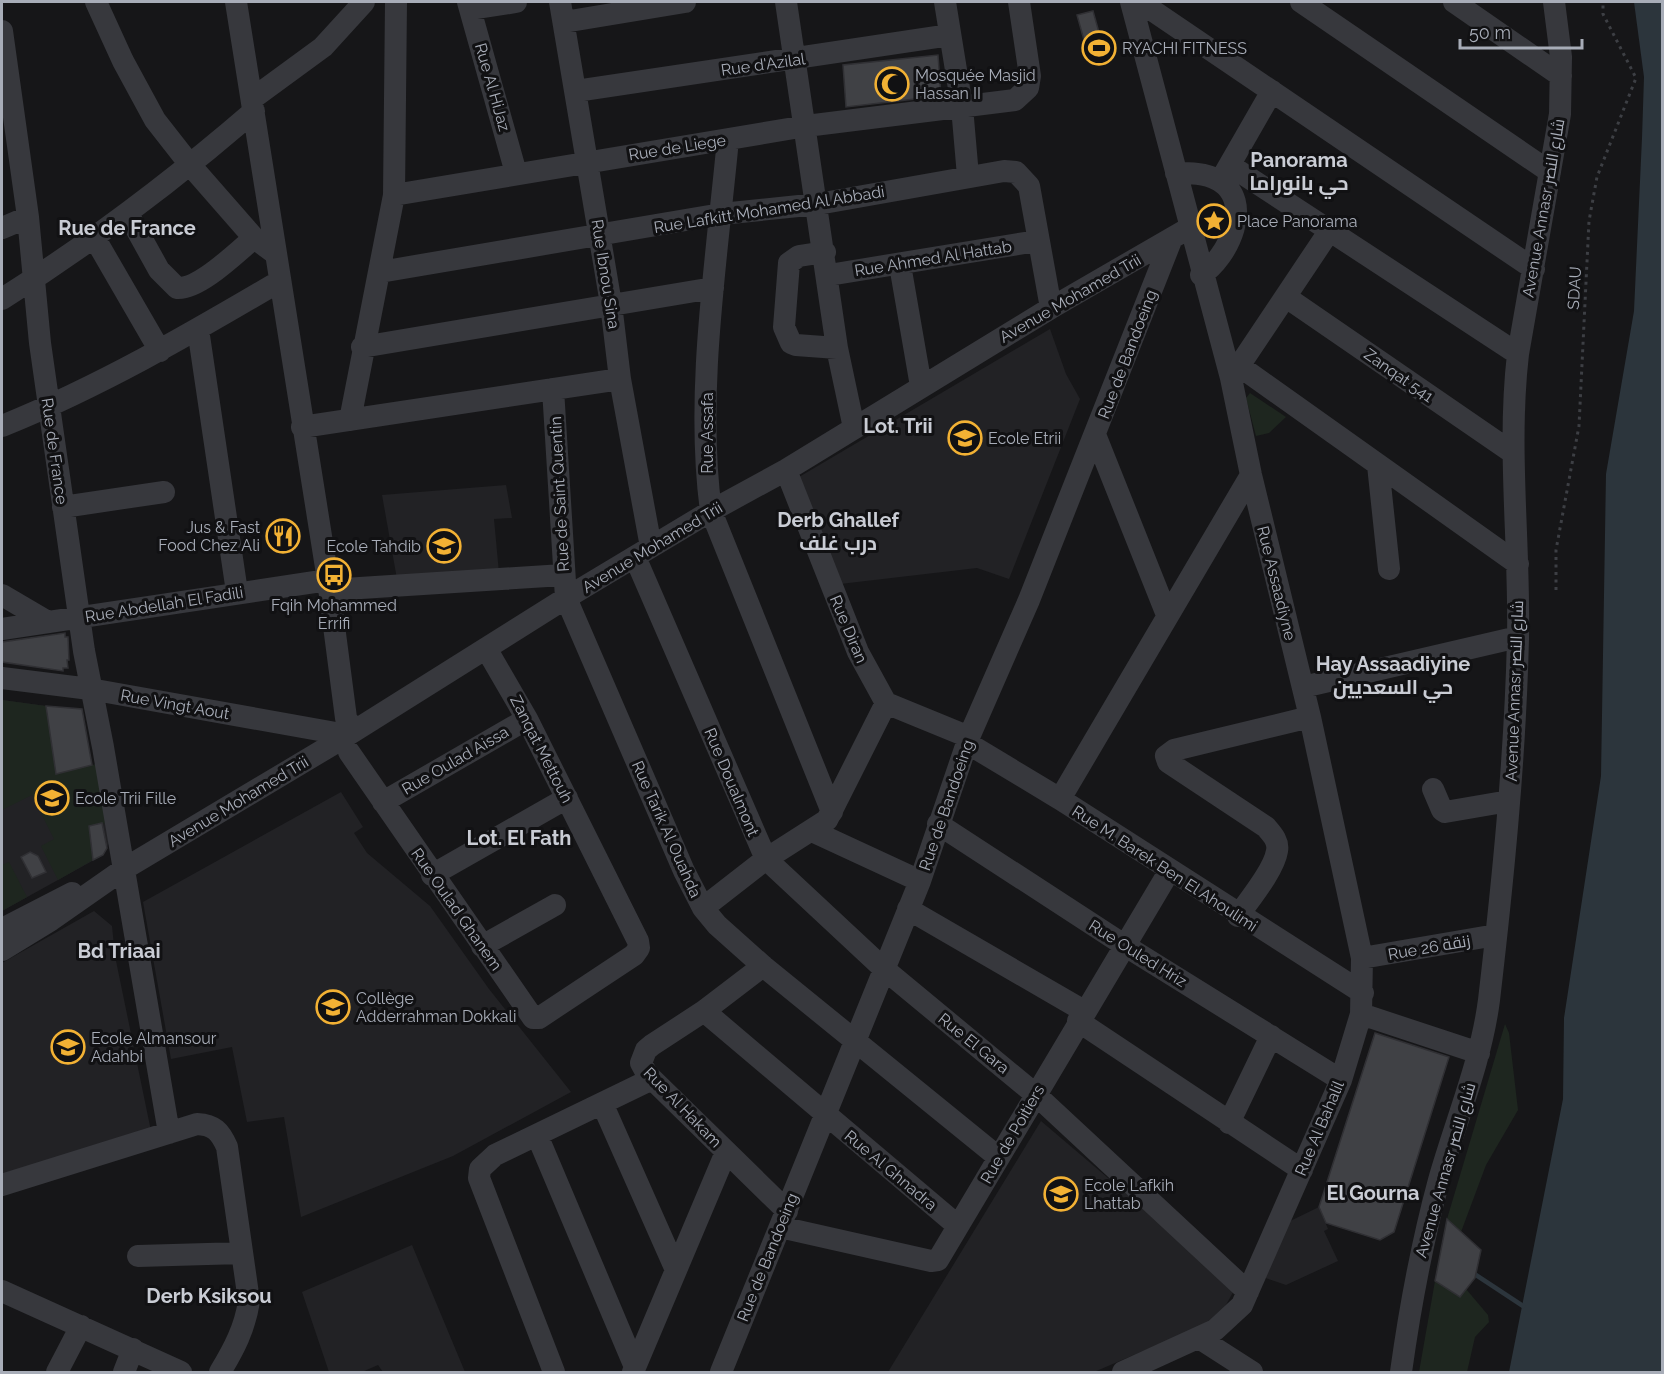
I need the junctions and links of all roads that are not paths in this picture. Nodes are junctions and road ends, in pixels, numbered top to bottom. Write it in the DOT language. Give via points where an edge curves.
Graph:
graph roads {
  1 [pos="96,2"];
  2 [pos="236,2"];
  3 [pos="364,2"];
  4 [pos="396,2"];
  5 [pos="516,2"];
  6 [pos="686,2"];
  7 [pos="786,2"];
  8 [pos="945,2"];
  9 [pos="1019,2"];
  10 [pos="1131,2"];
  11 [pos="1140,2"];
  12 [pos="1302,2"];
  13 [pos="1454,2"];
  14 [pos="1554,2"];
  15 [pos="470,5"];
  16 [pos="562,12"];
  17 [pos="2,31"];
  18 [pos="950,35"];
  19 [pos="795,59"];
  20 [pos="1561,76"];
  21 [pos="576,91"];
  22 [pos="1272,91"];
  23 [pos="253,105"];
  24 [pos="962,107"];
  25 [pos="806,126"];
  26 [pos="728,140"];
  27 [pos="588,161"];
  28 [pos="191,166"];
  29 [pos="1550,172"];
  30 [pos="516,173"];
  31 [pos="1176,173"];
  32 [pos="1225,173"];
  33 [pos="968,176"];
  34 [pos="394,195"];
  35 [pos="818,204"];
  36 [pos="128,214"];
  37 [pos="721,214"];
  38 [pos="28,217"];
  39 [pos="1183,225"];
  40 [pos="2,228"];
  41 [pos="1330,230"];
  42 [pos="600,235"];
  43 [pos="94,237"];
  44 [pos="254,238"];
  45 [pos="1037,241"];
  46 [pos="825,252"];
  47 [pos="276,254"];
  48 [pos="900,265"];
  49 [pos="1534,269"];
  50 [pos="380,272"];
  51 [pos="829,275"];
  52 [pos="1201,275"];
  53 [pos="32,280"];
  54 [pos="280,281"];
  55 [pos="713,288"];
  56 [pos="1286,297"];
  57 [pos="2,299"];
  58 [pos="611,304"];
  59 [pos="1051,308"];
  60 [pos="198,329"];
  61 [pos="363,347"];
  62 [pos="837,348"];
  63 [pos="160,351"];
  64 [pos="1518,354"];
  65 [pos="1234,372"];
  66 [pos="620,379"];
  67 [pos="921,386"];
  68 [pos="553,389"];
  69 [pos="49,406"];
  70 [pos="350,420"];
  71 [pos="2,426"];
  72 [pos="302,427"];
  73 [pos="854,428"];
  74 [pos="1096,436"];
  75 [pos="1513,453"];
  76 [pos="1378,465"];
  77 [pos="786,470"];
  78 [pos="1251,475"];
  79 [pos="164,492"];
  80 [pos="63,507"];
  81 [pos="711,511"];
  82 [pos="643,552"];
  83 [pos="1518,564"];
  84 [pos="1389,569"];
  85 [pos="563,575"];
  86 [pos="328,585"];
  87 [pos="237,592"];
  88 [pos="2,595"];
  89 [pos="566,598"];
  90 [pos="1167,615"];
  91 [pos="79,617"];
  92 [pos="48,622"];
  93 [pos="2,630"];
  94 [pos="1518,637"];
  95 [pos="487,650"];
  96 [pos="2,678"];
  97 [pos="1303,687"];
  98 [pos="90,689"];
  99 [pos="886,703"];
  100 [pos="1310,717"];
  101 [pos="527,718"];
  102 [pos="350,740"];
  103 [pos="968,740"];
  104 [pos="1433,789"];
  105 [pos="567,798"];
  106 [pos="1060,799"];
  107 [pos="1509,801"];
  108 [pos="383,802"];
  109 [pos="832,812"];
  110 [pos="938,824"];
  111 [pos="812,831"];
  112 [pos="766,859"];
  113 [pos="1170,870"];
  114 [pos="121,871"];
  115 [pos="432,875"];
  116 [pos="920,881"];
  117 [pos="555,905"];
  118 [pos="702,908"];
  119 [pos="908,909"];
  120 [pos="1238,916"];
  121 [pos="2,929"];
  122 [pos="1496,935"];
  123 [pos="1124,945"];
  124 [pos="482,946"];
  125 [pos="639,948"];
  126 [pos="2,950"];
  127 [pos="1362,958"];
  128 [pos="763,966"];
  129 [pos="884,969"];
  130 [pos="1362,1004"];
  131 [pos="704,1011"];
  132 [pos="1081,1016"];
  133 [pos="1270,1036"];
  134 [pos="854,1039"];
  135 [pos="1479,1053"];
  136 [pos="652,1079"];
  137 [pos="1341,1080"];
  138 [pos="1035,1094"];
  139 [pos="602,1103"];
  140 [pos="824,1113"];
  141 [pos="1229,1123"];
  142 [pos="169,1133"];
  143 [pos="537,1135"];
  144 [pos="726,1152"];
  145 [pos="998,1157"];
  146 [pos="1302,1170"];
  147 [pos="2,1185"];
  148 [pos="783,1219"];
  149 [pos="958,1227"];
  150 [pos="242,1252"];
  151 [pos="138,1256"];
  152 [pos="676,1270"];
  153 [pos="2,1291"];
  154 [pos="1248,1292"];
  155 [pos="81,1326"];
  156 [pos="1199,1338"];
  157 [pos="133,1348"];
  158 [pos="634,1370"];
  159 [pos="57,1372"];
  160 [pos="124,1372"];
  161 [pos="181,1372"];
  162 [pos="220,1372"];
  163 [pos="554,1372"];
  164 [pos="720,1372"];
  165 [pos="1123,1372"];
  166 [pos="1252,1372"];
  167 [pos="1401,1372"];
  1 -- 28 [label="street" via="142,99"];
  2 -- 23 [label="street, Rue Oulad Ghanem"];
  3 -- 23 [label="street" via="323,46"];
  4 -- 34 [label="street"];
  5 -- 15 [label="street"];
  6 -- 16 [label="street"];
  7 -- 19 [label="street"];
  8 -- 18 [label="street"];
  9 -- 24 [label="street, Rue de Liege" via="1029,55 1028,88 1015,100"];
  10 -- 31 [label="street, Rue Assaadiyne"];
  11 -- 22 [label="street"];
  12 -- 29 [label="street"];
  13 -- 20 [label="street"];
  14 -- 20 [label="street, Avenue Annasr شارع النصر"];
  15 -- 30 [label="street, Rue Al HiJaz"];
  16 -- 21 [label="street, Rue Ibnou Sina"];
  17 -- 38 [label="street, Rue de France"];
  18 -- 19 [label="street, Rue d'Azilal"];
  18 -- 24 [label="street"];
  19 -- 21 [label="street, Rue d'Azilal"];
  19 -- 25 [label="street"];
  20 -- 29 [label="street, Avenue Annasr شارع النصر" via="1560,114"];
  21 -- 27 [label="street, Rue Ibnou Sina"];
  22 -- 32 [label="street"];
  22 -- 49 [label="street"];
  23 -- 28 [label="street"];
  23 -- 47 [label="street, Rue Oulad Ghanem"];
  24 -- 25 [label="street, Rue de Liege"];
  24 -- 33 [label="street"];
  25 -- 26 [label="street, Rue de Liege"];
  25 -- 35 [label="street"];
  26 -- 27 [label="street, Rue de Liege"];
  26 -- 37 [label="street, Rue Assafa"];
  27 -- 30 [label="street, Rue de Liege"];
  27 -- 42 [label="street, Rue Ibnou Sina"];
  28 -- 36 [label="street"];
  28 -- 44 [label="street"];
  29 -- 49 [label="street, Avenue Annasr شارع النصر"];
  30 -- 34 [label="street, Rue de Liege"];
  31 -- 32 [label="street"];
  31 -- 39 [label="street, Rue Assaadiyne"];
  32 -- 41 [label="street"];
  32 -- 52 [label="street" via="1234,205 1232,240 1224,255"];
  33 -- 35 [label="street, Rue Lafkitt Mohamed Al Abbadi"];
  33 -- 45 [label="street, Rue Lafkitt Mohamed Al Abbadi" via="1016,171 1024,177 1029,186"];
  34 -- 50 [label="street"];
  35 -- 37 [label="street, Rue Lafkitt Mohamed Al Abbadi"];
  35 -- 46 [label="street"];
  36 -- 43 [label="street"];
  36 -- 44 [label="street" via="159,270 177,288 186,289 200,280"];
  37 -- 42 [label="street, Rue Lafkitt Mohamed Al Abbadi"];
  37 -- 55 [label="street, Rue Assafa"];
  38 -- 40 [label="street"];
  38 -- 53 [label="street, Rue de France"];
  39 -- 52 [label="street, Rue Assaadiyne"];
  39 -- 59 [label="street, Avenue Mohamed Trii"];
  39 -- 74 [label="street, Rue de Bandoeing"];
  41 -- 56 [label="street"];
  41 -- 64 [label="street"];
  42 -- 50 [label="street, Rue Lafkitt Mohamed Al Abbadi"];
  42 -- 58 [label="street, Rue Ibnou Sina"];
  43 -- 53 [label="street"];
  43 -- 63 [label="street"];
  44 -- 47 [label="street"];
  45 -- 48 [label="street, Rue Ahmed Al Hattab"];
  45 -- 59 [label="street, Rue Lafkitt Mohamed Al Abbadi"];
  46 -- 51 [label="street"];
  46 -- 62 [label="street" via="799,256 789,263 784,327 791,343"];
  47 -- 54 [label="street, Rue Oulad Ghanem"];
  48 -- 51 [label="street, Rue Ahmed Al Hattab"];
  48 -- 67 [label="street"];
  49 -- 64 [label="street, Avenue Annasr شارع النصر"];
  50 -- 61 [label="street"];
  51 -- 62 [label="street"];
  52 -- 65 [label="street, Rue Assaadiyne"];
  53 -- 57 [label="street"];
  53 -- 69 [label="street, Rue de France"];
  54 -- 60 [label="street"];
  54 -- 72 [label="street, Rue Oulad Ghanem"];
  55 -- 58 [label="street"];
  55 -- 81 [label="street, Rue Assafa" via="705,445"];
  56 -- 65 [label="street"];
  56 -- 75 [label="street, Zanqat 541"];
  58 -- 61 [label="street"];
  58 -- 66 [label="street, Rue Ibnou Sina"];
  59 -- 67 [label="street, Avenue Mohamed Trii"];
  60 -- 63 [label="street"];
  60 -- 87 [label="street"];
  61 -- 70 [label="street"];
  62 -- 73 [label="street"];
  63 -- 69 [label="street"];
  64 -- 75 [label="street, Avenue Annasr شارع النصر" via="1513,393"];
  65 -- 76 [label="street"];
  65 -- 78 [label="street, Rue Assaadiyne"];
  66 -- 68 [label="street"];
  66 -- 82 [label="street, Rue Ibnou Sina"];
  67 -- 73 [label="street, Avenue Mohamed Trii"];
  68 -- 70 [label="street"];
  68 -- 85 [label="street, Rue de Saint Quentin"];
  69 -- 71 [label="street"];
  69 -- 80 [label="street, Rue de France"];
  70 -- 72 [label="street"];
  72 -- 86 [label="street, Rue Oulad Ghanem"];
  73 -- 77 [label="street, Avenue Mohamed Trii"];
  74 -- 90 [label="street"];
  74 -- 103 [label="street, Rue de Bandoeing"];
  75 -- 83 [label="street, Avenue Annasr شارع النصر"];
  76 -- 83 [label="street"];
  76 -- 84 [label="street"];
  77 -- 81 [label="street, Avenue Mohamed Trii"];
  77 -- 99 [label="street, Rue Diran" via="858,652"];
  78 -- 90 [label="street"];
  78 -- 97 [label="street, Rue Assaadiyne"];
  79 -- 80 [label="street"];
  80 -- 91 [label="street, Rue de France"];
  81 -- 82 [label="street, Avenue Mohamed Trii"];
  81 -- 109 [label="street, Rue Assafa"];
  82 -- 89 [label="street, Avenue Mohamed Trii"];
  82 -- 112 [label="street, Rue Doualmont"];
  83 -- 94 [label="street, Avenue Annasr شارع النصر"];
  85 -- 86 [label="street, Rue Abdellah El Fadili"];
  85 -- 89 [label="street, Rue de Saint Quentin"];
  86 -- 87 [label="street, Rue Abdellah El Fadili"];
  86 -- 102 [label="street, Rue Oulad Ghanem"];
  87 -- 91 [label="street, Rue Abdellah El Fadili"];
  88 -- 92 [label="street"];
  89 -- 95 [label="street, Avenue Mohamed Trii"];
  89 -- 118 [label="street, Rue Tarik Al Ouahda"];
  90 -- 106 [label="street"];
  91 -- 92 [label="street, Rue Abdellah El Fadili"];
  91 -- 98 [label="street, Rue de France"];
  92 -- 93 [label="street, Rue Abdellah El Fadili"];
  94 -- 97 [label="street"];
  94 -- 107 [label="street, Avenue Annasr شارع النصر"];
  95 -- 101 [label="street, Zanqat Mettouh"];
  95 -- 102 [label="street, Avenue Mohamed Trii"];
  96 -- 98 [label="street, Rue Vingt Aout"];
  97 -- 100 [label="street, Rue Assaadiyne"];
  98 -- 102 [label="street, Rue Vingt Aout"];
  98 -- 114 [label="street, Rue de France" via="103,747"];
  99 -- 103 [label="street"];
  99 -- 109 [label="street"];
  100 -- 120 [label="street" via="1174,750 1166,756 1168,762 1273,835 1278,851"];
  100 -- 127 [label="street, Rue Assaadiyne"];
  101 -- 105 [label="street, Zanqat Mettouh"];
  101 -- 108 [label="street, Rue Oulad Aissa"];
  102 -- 108 [label="street, Rue Oulad Ghanem"];
  102 -- 114 [label="street, Avenue Mohamed Trii"];
  103 -- 106 [label="street, Rue M. Barek Ben El Ahoulimi"];
  103 -- 110 [label="street, Rue de Bandoeing"];
  104 -- 107 [label="street" via="1445,812"];
  105 -- 115 [label="street"];
  105 -- 125 [label="street, Zanqat Mettouh" via="639,941"];
  106 -- 113 [label="street, Rue M. Barek Ben El Ahoulimi"];
  107 -- 122 [label="street, Avenue Annasr شارع النصر"];
  108 -- 115 [label="street, Rue Oulad Ghanem"];
  109 -- 111 [label="street"];
  110 -- 116 [label="street, Rue de Bandoeing"];
  110 -- 123 [label="street, Rue Ouled Hriz"];
  111 -- 112 [label="street"];
  111 -- 116 [label="street"];
  112 -- 118 [label="street"];
  112 -- 129 [label="street, Rue Doualmont"];
  113 -- 120 [label="street, Rue M. Barek Ben El Ahoulimi"];
  113 -- 123 [label="street, Rue de Poitiers"];
  114 -- 121 [label="street, Avenue Mohamed Trii"];
  114 -- 126 [label="street, Avenue Mohamed Trii"];
  114 -- 142 [label="street, Rue de France"];
  115 -- 124 [label="street, Rue Oulad Ghanem"];
  116 -- 119 [label="street, Rue de Bandoeing"];
  117 -- 124 [label="street"];
  118 -- 128 [label="street, Rue Tarik Al Ouahda"];
  119 -- 129 [label="street, Rue de Bandoeing"];
  119 -- 132 [label="street"];
  120 -- 130 [label="street, Rue M. Barek Ben El Ahoulimi"];
  122 -- 127 [label="street, Rue 26 زنقة"];
  122 -- 135 [label="street, Avenue Annasr شارع النصر"];
  123 -- 132 [label="street, Rue de Poitiers"];
  123 -- 133 [label="street, Rue Ouled Hriz"];
  124 -- 125 [label="street, Rue Oulad Ghanem" via="536,1019 634,956"];
  127 -- 130 [label="street, Rue Al Bahalil"];
  128 -- 131 [label="street, Rue Al Hakam"];
  128 -- 134 [label="street, Rue Tarik Al Ouahda"];
  129 -- 134 [label="street, Rue de Bandoeing"];
  129 -- 138 [label="street, Rue El Gara"];
  130 -- 135 [label="street, Rue M. Barek Ben El Ahoulimi"];
  130 -- 137 [label="street, Rue Al Bahalil"];
  131 -- 136 [label="street, Rue Al Hakam" via="646,1050 641,1063"];
  131 -- 140 [label="street, Rue Al Ghnadra"];
  132 -- 138 [label="street, Rue de Poitiers"];
  132 -- 141 [label="street"];
  133 -- 137 [label="street, Rue Ouled Hriz"];
  133 -- 141 [label="street"];
  134 -- 140 [label="street, Rue de Bandoeing"];
  134 -- 145 [label="street, Rue Tarik Al Ouahda"];
  135 -- 167 [label="street, Avenue Annasr شارع النصر" via="1424,1237"];
  136 -- 139 [label="street"];
  136 -- 144 [label="street, Rue Al Hakam"];
  137 -- 146 [label="street, Rue Al Bahalil"];
  138 -- 145 [label="street, Rue de Poitiers"];
  138 -- 154 [label="street, Rue El Gara"];
  139 -- 143 [label="street"];
  139 -- 152 [label="street"];
  140 -- 148 [label="street, Rue de Bandoeing"];
  140 -- 149 [label="street, Rue Al Ghnadra"];
  141 -- 146 [label="street"];
  142 -- 147 [label="street"];
  142 -- 150 [label="street" via="197,1124 210,1125 222,1134"];
  143 -- 158 [label="street"];
  143 -- 163 [label="street" via="495,1155 480,1169 479,1178"];
  144 -- 148 [label="street, Rue Al Hakam"];
  144 -- 152 [label="street"];
  145 -- 149 [label="street, Rue de Poitiers"];
  146 -- 154 [label="street, Rue Al Bahalil"];
  148 -- 149 [label="street, Rue de Poitiers" via="935,1261"];
  148 -- 164 [label="street, Rue de Bandoeing"];
  150 -- 151 [label="street"];
  150 -- 162 [label="street" via="249,1301 246,1319"];
  152 -- 158 [label="street"];
  153 -- 155 [label="street"];
  154 -- 156 [label="street, Rue Al Bahalil" via="1229,1320"];
  155 -- 157 [label="street"];
  155 -- 159 [label="street"];
  156 -- 165 [label="street, Rue Al Bahalil"];
  156 -- 166 [label="street"];
  157 -- 160 [label="street"];
  157 -- 161 [label="street"];
}
